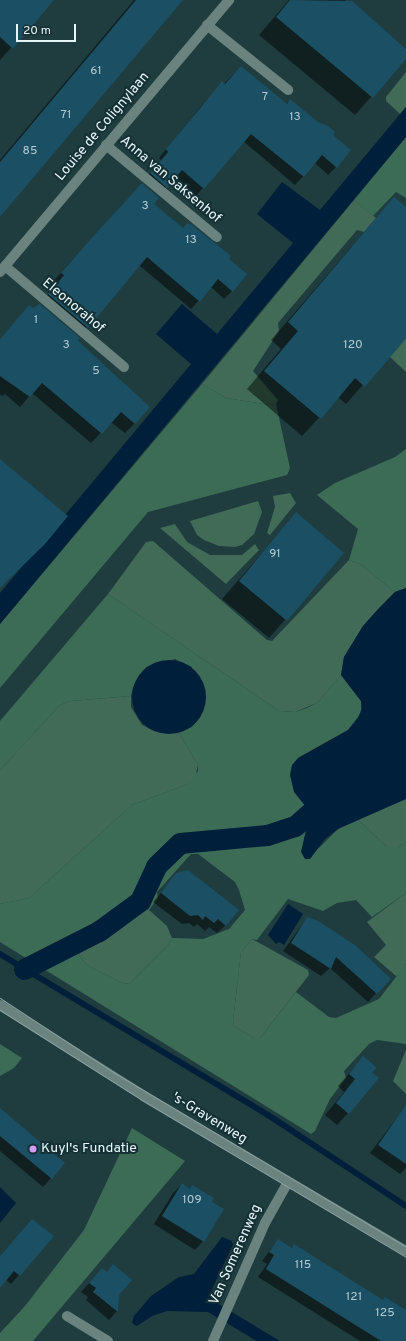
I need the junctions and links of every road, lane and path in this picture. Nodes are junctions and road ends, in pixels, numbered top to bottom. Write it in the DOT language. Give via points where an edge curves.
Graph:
graph roads {
  1 [pos="229,0"];
  2 [pos="207,25"];
  3 [pos="288,90"];
  4 [pos="106,145"];
  5 [pos="217,237"];
  6 [pos="2,270"];
  7 [pos="124,367"];
  8 [pos="0,1005"];
  9 [pos="288,1182"];
  10 [pos="406,1251"];
  11 [pos="68,1316"];
  12 [pos="108,1341"];
  13 [pos="213,1341"];
  1 -- 2 [label="street, Louise de Colignylaan"];
  2 -- 3 [label="street"];
  2 -- 4 [label="street, Louise de Colignylaan"];
  4 -- 5 [label="street, Anna van Saksenhof"];
  4 -- 6 [label="street, Louise de Colignylaan"];
  6 -- 7 [label="street, Eleonorahof"];
  8 -- 9 [label="street, 's-Gravenweg"];
  9 -- 10 [label="street, 's-Gravenweg"];
  9 -- 13 [label="street, Van Somerenweg" via="265,1223"];
  11 -- 12 [label="street"];
}
